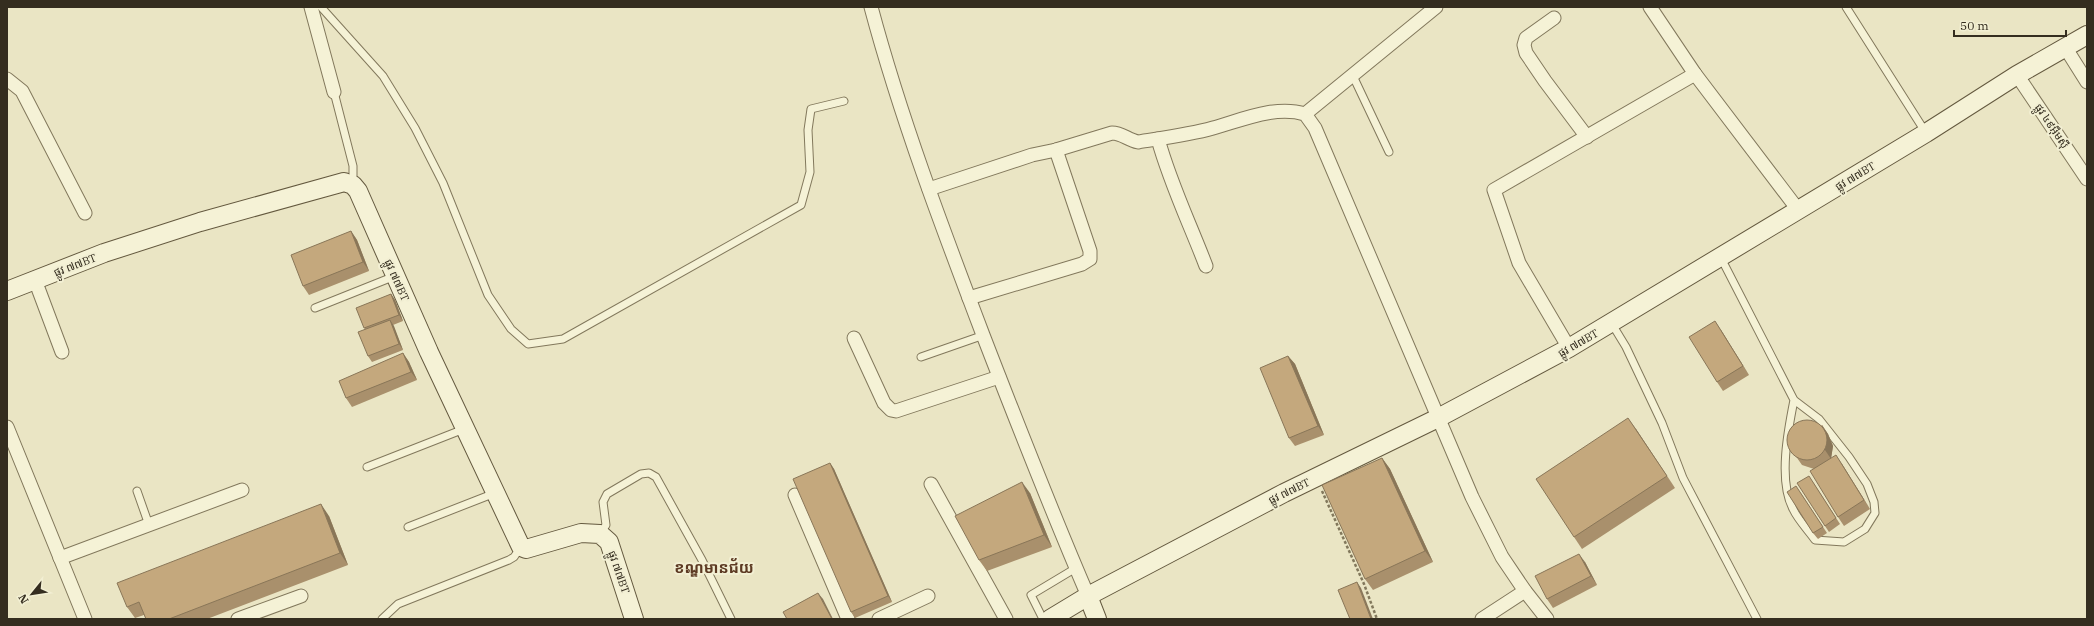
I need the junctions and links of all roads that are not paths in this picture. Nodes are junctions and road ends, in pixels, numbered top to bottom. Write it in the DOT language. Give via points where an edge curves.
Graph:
graph roads {
  1 [pos="311,7"];
  2 [pos="322,7"];
  3 [pos="871,7"];
  4 [pos="1436,7"];
  5 [pos="1650,7"];
  6 [pos="1846,7"];
  7 [pos="1554,18"];
  8 [pos="2087,35"];
  9 [pos="2065,47"];
  10 [pos="1695,74"];
  11 [pos="2017,75"];
  12 [pos="1353,76"];
  13 [pos="7,79"];
  14 [pos="2087,82"];
  15 [pos="334,92"];
  16 [pos="844,101"];
  17 [pos="1305,114"];
  18 [pos="1926,133"];
  19 [pos="1587,137"];
  20 [pos="1158,139"];
  21 [pos="1056,150"];
  22 [pos="1389,152"];
  23 [pos="2087,178"];
  24 [pos="353,185"];
  25 [pos="929,189"];
  26 [pos="1799,211"];
  27 [pos="85,213"];
  28 [pos="1721,257"];
  29 [pos="1206,266"];
  30 [pos="395,276"];
  31 [pos="35,280"];
  32 [pos="7,291"];
  33 [pos="969,298"];
  34 [pos="315,308"];
  35 [pos="1611,323"];
  36 [pos="984,335"];
  37 [pos="854,338"];
  38 [pos="1569,348"];
  39 [pos="62,352"];
  40 [pos="921,357"];
  41 [pos="1000,377"];
  42 [pos="1794,400"];
  43 [pos="1438,418"];
  44 [pos="7,426"];
  45 [pos="464,429"];
  46 [pos="367,467"];
  47 [pos="931,484"];
  48 [pos="242,490"];
  49 [pos="137,491"];
  50 [pos="495,493"];
  51 [pos="795,495"];
  52 [pos="149,525"];
  53 [pos="408,527"];
  54 [pos="600,534"];
  55 [pos="521,547"];
  56 [pos="60,558"];
  57 [pos="1076,568"];
  58 [pos="1525,591"];
  59 [pos="301,596"];
  60 [pos="928,596"];
  61 [pos="1088,596"];
  62 [pos="264,614"];
  63 [pos="85,619"];
  64 [pos="238,619"];
  65 [pos="382,619"];
  66 [pos="634,619"];
  67 [pos="731,619"];
  68 [pos="848,619"];
  69 [pos="879,619"];
  70 [pos="1006,619"];
  71 [pos="1043,619"];
  72 [pos="1050,619"];
  73 [pos="1097,619"];
  74 [pos="1482,619"];
  75 [pos="1547,619"];
  76 [pos="1757,619"];
  1 -- 15 [label="street"];
  2 -- 16 [label="lane" via="383,76 415,128 443,183 488,295 511,329 528,344 563,339 801,205 810,172 808,130 811,109"];
  3 -- 25 [label="street" via="892,82"];
  4 -- 12 [label="street"];
  5 -- 10 [label="street"];
  6 -- 18 [label="lane"];
  7 -- 19 [label="street" via="1526,38 1526,53"];
  8 -- 9 [label="street, ផ្លូវ ៧៧BT"];
  9 -- 11 [label="street, ផ្លូវ ៧៧BT"];
  9 -- 14 [label="street"];
  10 -- 19 [label="street"];
  10 -- 26 [label="street"];
  11 -- 18 [label="street, ផ្លូវ ៧៧BT"];
  11 -- 23 [label="street, ផ្លូវ ៤៩អ៊ឹមស៊ី"];
  12 -- 17 [label="street"];
  12 -- 22 [label="lane"];
  13 -- 27 [label="street" via="22,91"];
  15 -- 24 [label="lane" via="353,166"];
  17 -- 20 [label="street" via="1283,111"];
  17 -- 43 [label="street" via="1318,135"];
  18 -- 26 [label="street, ផ្លូវ ៧៧BT"];
  19 -- 38 [label="street" via="1494,190 1519,263"];
  20 -- 21 [label="street" via="1138,142 1119,133 1112,133"];
  20 -- 29 [label="street" via="1172,182"];
  21 -- 25 [label="street" via="1032,155"];
  21 -- 33 [label="street" via="1090,251 1090,259 1082,264"];
  24 -- 30 [label="street, ផ្លូវ ៧៧BT" via="358,191"];
  24 -- 31 [label="street, ផ្លូវ ៧៧BT" via="344,182 200,222"];
  25 -- 33 [label="street"];
  26 -- 28 [label="street, ផ្លូវ ៧៧BT"];
  28 -- 35 [label="street, ផ្លូវ ៧៧BT"];
  28 -- 42 [label="lane"];
  30 -- 34 [label="lane"];
  30 -- 45 [label="street, ផ្លូវ ៧៧BT"];
  31 -- 32 [label="street, ផ្លូវ ៧៧BT"];
  31 -- 39 [label="street"];
  33 -- 36 [label="street"];
  35 -- 38 [label="street, ផ្លូវ ៧៧BT"];
  35 -- 76 [label="lane" via="1626,347 1662,423 1683,478"];
  36 -- 40 [label="lane"];
  36 -- 41 [label="street"];
  37 -- 41 [label="street" via="884,403 891,410"];
  38 -- 43 [label="street, ផ្លូវ ៧៧BT"];
  41 -- 57 [label="street"];
  42 -- 42 [label="lane" via="1789,423 1785,485 1793,509 1815,540 1844,542 1865,529 1875,513 1874,502 1845,451 1819,418"];
  43 -- 58 [label="street" via="1502,557"];
  43 -- 61 [label="street, ផ្លូវ ៧៧BT"];
  44 -- 56 [label="street"];
  45 -- 46 [label="lane"];
  45 -- 50 [label="street, ផ្លូវ ៧៧BT"];
  47 -- 70 [label="street"];
  48 -- 52 [label="street"];
  49 -- 52 [label="lane"];
  50 -- 53 [label="lane"];
  50 -- 55 [label="street, ផ្លូវ ៧៧BT"];
  51 -- 68 [label="street"];
  52 -- 56 [label="street"];
  54 -- 55 [label="street" via="581,533 526,549"];
  54 -- 66 [label="street, ផ្លូវ ៧៧BT" via="609,542"];
  54 -- 67 [label="lane" via="606,525 606,494 641,474 653,475 702,560"];
  55 -- 65 [label="lane" via="509,560 398,604"];
  56 -- 63 [label="street"];
  57 -- 61 [label="street"];
  57 -- 71 [label="lane" via="1031,595"];
  58 -- 74 [label="street"];
  58 -- 75 [label="street"];
  59 -- 62 [label="street"];
  60 -- 69 [label="street"];
  61 -- 72 [label="street, ផ្លូវ ៧៧BT"];
  61 -- 73 [label="street"];
  62 -- 64 [label="street"];
}
